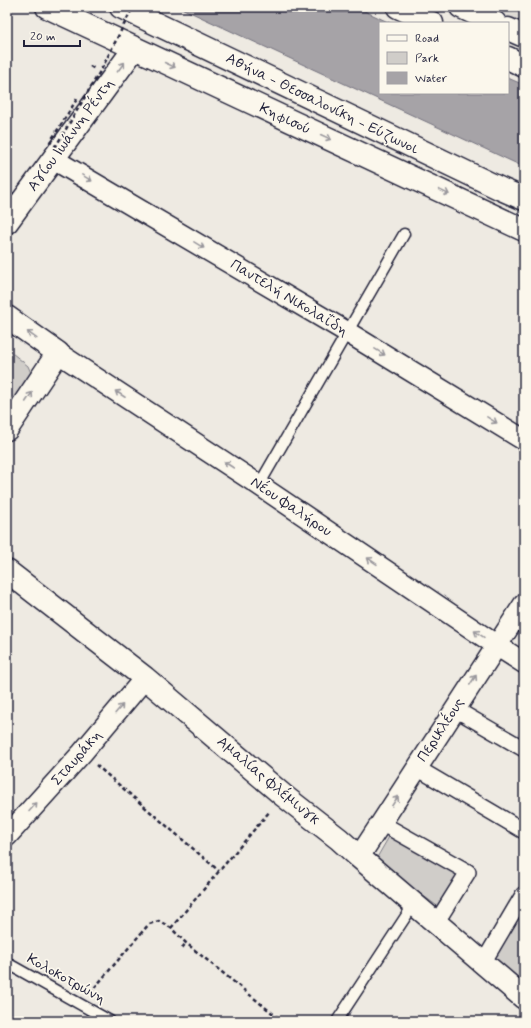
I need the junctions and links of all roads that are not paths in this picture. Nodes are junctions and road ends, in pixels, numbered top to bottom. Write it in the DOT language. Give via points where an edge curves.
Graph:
graph roads {
  1 [pos="47,7"];
  2 [pos="121,7"];
  3 [pos="398,7"];
  4 [pos="461,7"];
  5 [pos="430,22"];
  6 [pos="493,22"];
  7 [pos="509,29"];
  8 [pos="524,36"];
  9 [pos="134,48"];
  10 [pos="509,58"];
  11 [pos="524,66"];
  12 [pos="54,159"];
  13 [pos="500,189"];
  14 [pos="524,199"];
  15 [pos="524,205"];
  16 [pos="7,222"];
  17 [pos="524,230"];
  18 [pos="404,234"];
  19 [pos="7,317"];
  20 [pos="347,332"];
  21 [pos="58,353"];
  22 [pos="7,429"];
  23 [pos="524,440"];
  24 [pos="259,485"];
  25 [pos="7,571"];
  26 [pos="524,604"];
  27 [pos="496,645"];
  28 [pos="524,663"];
  29 [pos="145,678"];
  30 [pos="455,709"];
  31 [pos="524,749"];
  32 [pos="417,768"];
  33 [pos="381,823"];
  34 [pos="524,831"];
  35 [pos="7,836"];
  36 [pos="359,857"];
  37 [pos="524,896"];
  38 [pos="414,904"];
  39 [pos="436,923"];
  40 [pos="7,963"];
  41 [pos="483,963"];
  42 [pos="524,998"];
  43 [pos="110,1021"];
  44 [pos="337,1021"];
  1 -- 9 [label="main road, Κηφισού"];
  2 -- 13 [label="main road, Αθήνα - Θεσσαλονίκη - Εύζωνοι"];
  3 -- 5 [label="main road"];
  4 -- 6 [label="main road"];
  7 -- 8 [label="main road"];
  12 -- 9 [label="main road, Αγίου Ιωάννη Ρέντη, one-way"];
  9 -- 17 [label="main road, Κηφισού, one-way"];
  10 -- 11 [label="main road"];
  12 -- 16 [label="main road, Αγίου Ιωάννη Ρέντη"];
  12 -- 20 [label="street, Παντελή Νικολαΐδη, one-way"];
  13 -- 14 [label="main road, Αθήνα - Θεσσαλονίκη - Εύζωνοι"];
  13 -- 15 [label="main road"];
  18 -- 20 [label="lane"];
  21 -- 19 [label="main road, one-way"];
  20 -- 23 [label="street, Παντελή Νικολαΐδη, one-way"];
  20 -- 24 [label="lane"];
  22 -- 21 [label="main road, one-way"];
  24 -- 21 [label="street, Νέου Φαλήρου, one-way"];
  27 -- 24 [label="street, Νέου Φαλήρου, one-way"];
  25 -- 29 [label="main road, Αμαλίας Φλέμινγκ"];
  26 -- 27 [label="street, Περικλέους"];
  27 -- 28 [label="street, Νέου Φαλήρου"];
  30 -- 27 [label="street, Περικλέους, one-way"];
  35 -- 29 [label="street, Σταυράκη, one-way"];
  29 -- 36 [label="main road, Αμαλίας Φλέμινγκ"];
  30 -- 31 [label="street"];
  30 -- 32 [label="street, Περικλέους"];
  33 -- 32 [label="street, Περικλέους, one-way"];
  32 -- 34 [label="street"];
  33 -- 36 [label="street, Περικλέους"];
  33 -- 39 [label="street" via="468,872"];
  36 -- 38 [label="main road, Αμαλίας Φλέμινγκ"];
  37 -- 41 [label="street"];
  38 -- 39 [label="main road, Αμαλίας Φλέμινγκ"];
  38 -- 44 [label="lane"];
  39 -- 41 [label="main road, Αμαλίας Φλέμινγκ"];
  40 -- 43 [label="lane, Κολοκοτρώνη"];
  41 -- 42 [label="main road, Αμαλίας Φλέμινγκ"];
}
